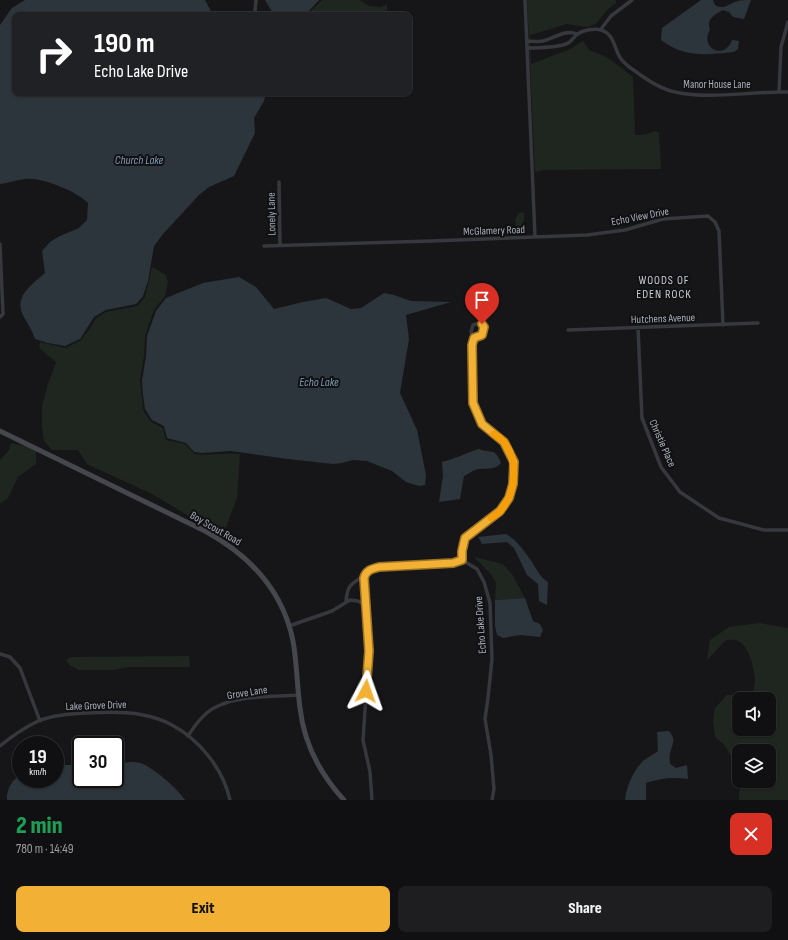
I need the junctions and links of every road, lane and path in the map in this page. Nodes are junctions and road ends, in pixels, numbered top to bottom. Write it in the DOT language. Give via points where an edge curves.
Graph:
graph roads {
  1 [pos="256,0"];
  2 [pos="525,0"];
  3 [pos="632,0"];
  4 [pos="255,10"];
  5 [pos="788,22"];
  6 [pos="600,30"];
  7 [pos="577,34"];
  8 [pos="527,41"];
  9 [pos="527,48"];
  10 [pos="779,92"];
  11 [pos="788,92"];
  12 [pos="279,182"];
  13 [pos="535,237"];
  14 [pos="0,244"];
  15 [pos="280,245"];
  16 [pos="264,246"];
  17 [pos="0,317"];
  18 [pos="758,323"];
  19 [pos="723,324"];
  20 [pos="638,328"];
  21 [pos="568,330"];
  22 [pos="474,338"];
  23 [pos="0,431"];
  24 [pos="788,530"];
  25 [pos="462,560"];
  26 [pos="365,575"];
  27 [pos="346,602"];
  28 [pos="365,605"];
  29 [pos="289,626"];
  30 [pos="0,654"];
  31 [pos="298,695"];
  32 [pos="40,721"];
  33 [pos="188,736"];
  34 [pos="0,746"];
  35 [pos="230,800"];
  36 [pos="344,800"];
  37 [pos="372,800"];
  38 [pos="492,800"];
  1 -- 4 [label="street"];
  2 -- 8 [label="street, McGlamery Road"];
  3 -- 6 [label="street" via="611,16"];
  5 -- 10 [label="street" via="781,47"];
  6 -- 7 [label="street" via="594,29"];
  6 -- 10 [label="street, Manor House Lane" via="614,41 621,59 626,64 645,79 669,90 694,95"];
  7 -- 8 [label="street" via="563,32 543,41"];
  7 -- 9 [label="street" via="568,43 560,46"];
  8 -- 9 [label="street, McGlamery Road"];
  9 -- 13 [label="street, McGlamery Road"];
  10 -- 11 [label="street, Manor House Lane"];
  12 -- 15 [label="street, Lonely Lane"];
  13 -- 15 [label="street, McGlamery Road"];
  13 -- 19 [label="street, Echo View Drive" via="625,230 663,219 708,216 715,222 719,231"];
  14 -- 17 [label="street" via="3,314"];
  15 -- 16 [label="street, McGlamery Road"];
  18 -- 19 [label="street, Hutchens Avenue"];
  19 -- 20 [label="street, Hutchens Avenue"];
  20 -- 21 [label="street, Hutchens Avenue"];
  20 -- 24 [label="street, Christie Place" via="642,418 661,467 680,492 718,518 764,530"];
  22 -- 25 [label="street" via="473,403 482,424 504,442 514,462 513,484 509,498 500,511 465,538"];
  23 -- 29 [label="street, Boy Scout Road" via="228,545 248,560 263,577 278,601"];
  25 -- 26 [label="street" via="453,563 379,567 368,570"];
  25 -- 38 [label="street, Echo Lake Drive" via="477,569 484,582 490,604 492,659 485,719 494,789"];
  26 -- 27 [label="street" via="347,590"];
  26 -- 28 [label="street"];
  27 -- 28 [label="street" via="355,600"];
  27 -- 29 [label="street" via="332,611"];
  28 -- 37 [label="street" via="369,651 363,740 370,772"];
  29 -- 31 [label="street, Boy Scout Road" via="295,653"];
  30 -- 32 [label="street" via="10,657 20,668"];
  31 -- 33 [label="street, Grove Lane" via="242,699 215,707 204,715"];
  31 -- 36 [label="street, Boy Scout Road" via="301,719 309,746 325,777"];
  32 -- 33 [label="street, Lake Grove Drive" via="62,715 111,712 136,714 172,725"];
  32 -- 34 [label="street, Lake Grove Drive" via="16,733"];
  33 -- 35 [label="street, Lake Grove Drive" via="206,752 221,775"];
}
